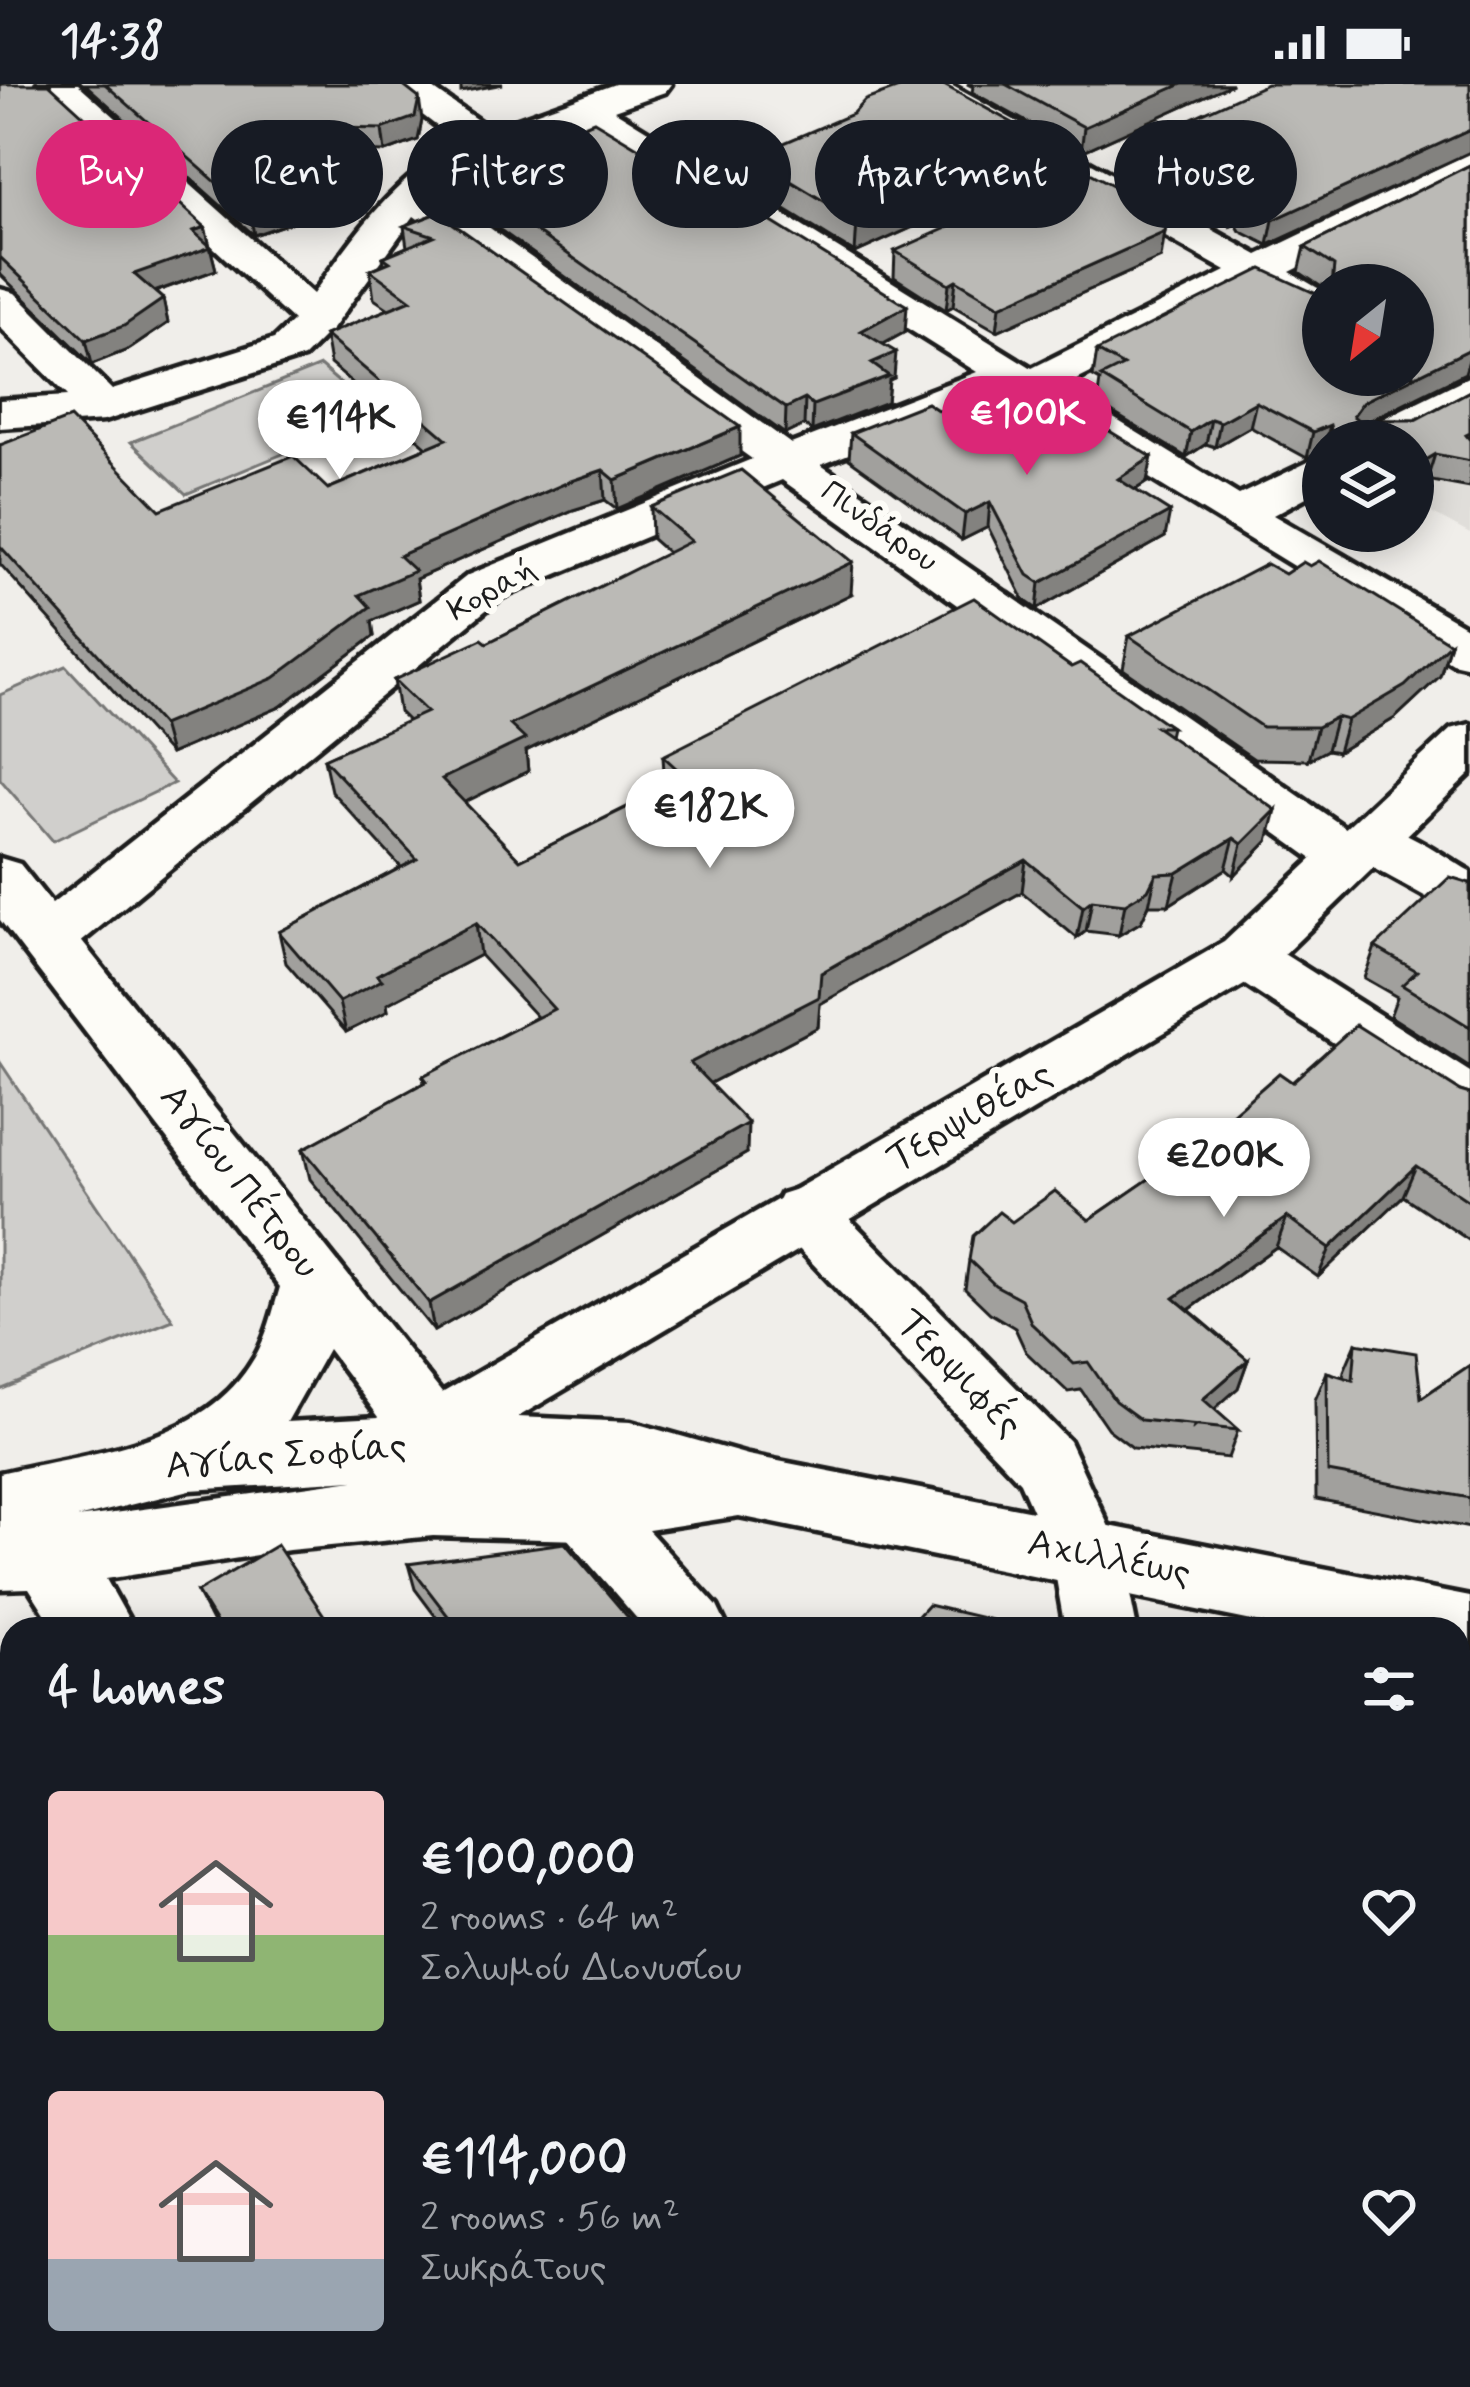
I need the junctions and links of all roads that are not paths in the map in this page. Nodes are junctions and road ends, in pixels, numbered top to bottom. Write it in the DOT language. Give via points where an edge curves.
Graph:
graph roads {
  1 [pos="56,84"];
  2 [pos="401,84"];
  3 [pos="652,84"];
  4 [pos="921,84"];
  5 [pos="584,108"];
  6 [pos="452,120"];
  7 [pos="554,120"];
  8 [pos="986,120"];
  9 [pos="1470,165"];
  10 [pos="1090,178"];
  11 [pos="407,200"];
  12 [pos="463,228"];
  13 [pos="896,255"];
  14 [pos="1257,270"];
  15 [pos="855,274"];
  16 [pos="1302,296"];
  17 [pos="0,302"];
  18 [pos="317,320"];
  19 [pos="1023,379"];
  20 [pos="1460,385"];
  21 [pos="104,407"];
  22 [pos="0,414"];
  23 [pos="1406,420"];
  24 [pos="789,464"];
  25 [pos="1302,480"];
  26 [pos="1238,515"];
  27 [pos="1470,651"];
  28 [pos="1470,742"];
  29 [pos="1359,849"];
  30 [pos="0,879"];
  31 [pos="1470,896"];
  32 [pos="49,938"];
  33 [pos="1245,957"];
  34 [pos="1470,1102"];
  35 [pos="803,1212"];
  36 [pos="316,1280"];
  37 [pos="190,1459"];
  38 [pos="433,1474"];
  39 [pos="748,1487"];
  40 [pos="584,1508"];
  41 [pos="16,1539"];
  42 [pos="1087,1555"];
  43 [pos="86,1617"];
  44 [pos="681,1617"];
  45 [pos="1099,1617"];
  46 [pos="1399,1617"];
  1 -- 18 [label="street"];
  2 -- 6 [label="street"];
  3 -- 5 [label="street"];
  4 -- 8 [label="street"];
  5 -- 7 [label="street"];
  5 -- 15 [label="street"];
  9 -- 14 [label="street, Κοραή"];
  10 -- 14 [label="street"];
  11 -- 18 [label="street"];
  12 -- 24 [label="street, Πινδάρου"];
  13 -- 15 [label="street"];
  14 -- 16 [label="street"];
  14 -- 19 [label="street, Κοραή"];
  15 -- 19 [label="street"];
  17 -- 21 [label="street"];
  18 -- 21 [label="street" via="276,355"];
  19 -- 24 [label="street, Κοραή"];
  19 -- 26 [label="street"];
  20 -- 23 [label="street"];
  21 -- 22 [label="street"];
  24 -- 29 [label="street, Πινδάρου"];
  24 -- 32 [label="street, Κοραή" via="484,586"];
  25 -- 26 [label="street"];
  26 -- 27 [label="street"];
  28 -- 29 [label="street, Τερψιθέας"];
  29 -- 31 [label="street, Πινδάρου"];
  29 -- 33 [label="street, Τερψιθέας"];
  30 -- 32 [label="street, Αγίου Πέτρου"];
  32 -- 36 [label="street, Αγίου Πέτρου"];
  33 -- 34 [label="street"];
  33 -- 35 [label="street, Τερψιθέας"];
  35 -- 38 [label="street, Τερψιθέας" via="469,1412"];
  35 -- 42 [label="street, Τερψιφές" via="1045,1462"];
  36 -- 37 [label="street" via="276,1390 237,1429"];
  36 -- 38 [label="street, Αγίου Πέτρου" via="414,1409"];
  37 -- 38 [label="street, Αγίας Σοφίας"];
  37 -- 41 [label="street, Αγίας Σοφίας"];
  38 -- 39 [label="street, Αχιλλέως" via="631,1453"];
  38 -- 40 [label="street, Αχιλλέως"];
  38 -- 41 [label="street, Αγίας Σοφίας" via="289,1518"];
  39 -- 40 [label="street, Αχιλλέως"];
  39 -- 42 [label="street, Αχιλλέως"];
  40 -- 44 [label="street"];
  41 -- 43 [label="street"];
  42 -- 45 [label="street, Τερψιφές"];
  42 -- 46 [label="street, Αχιλλέως"];
}
